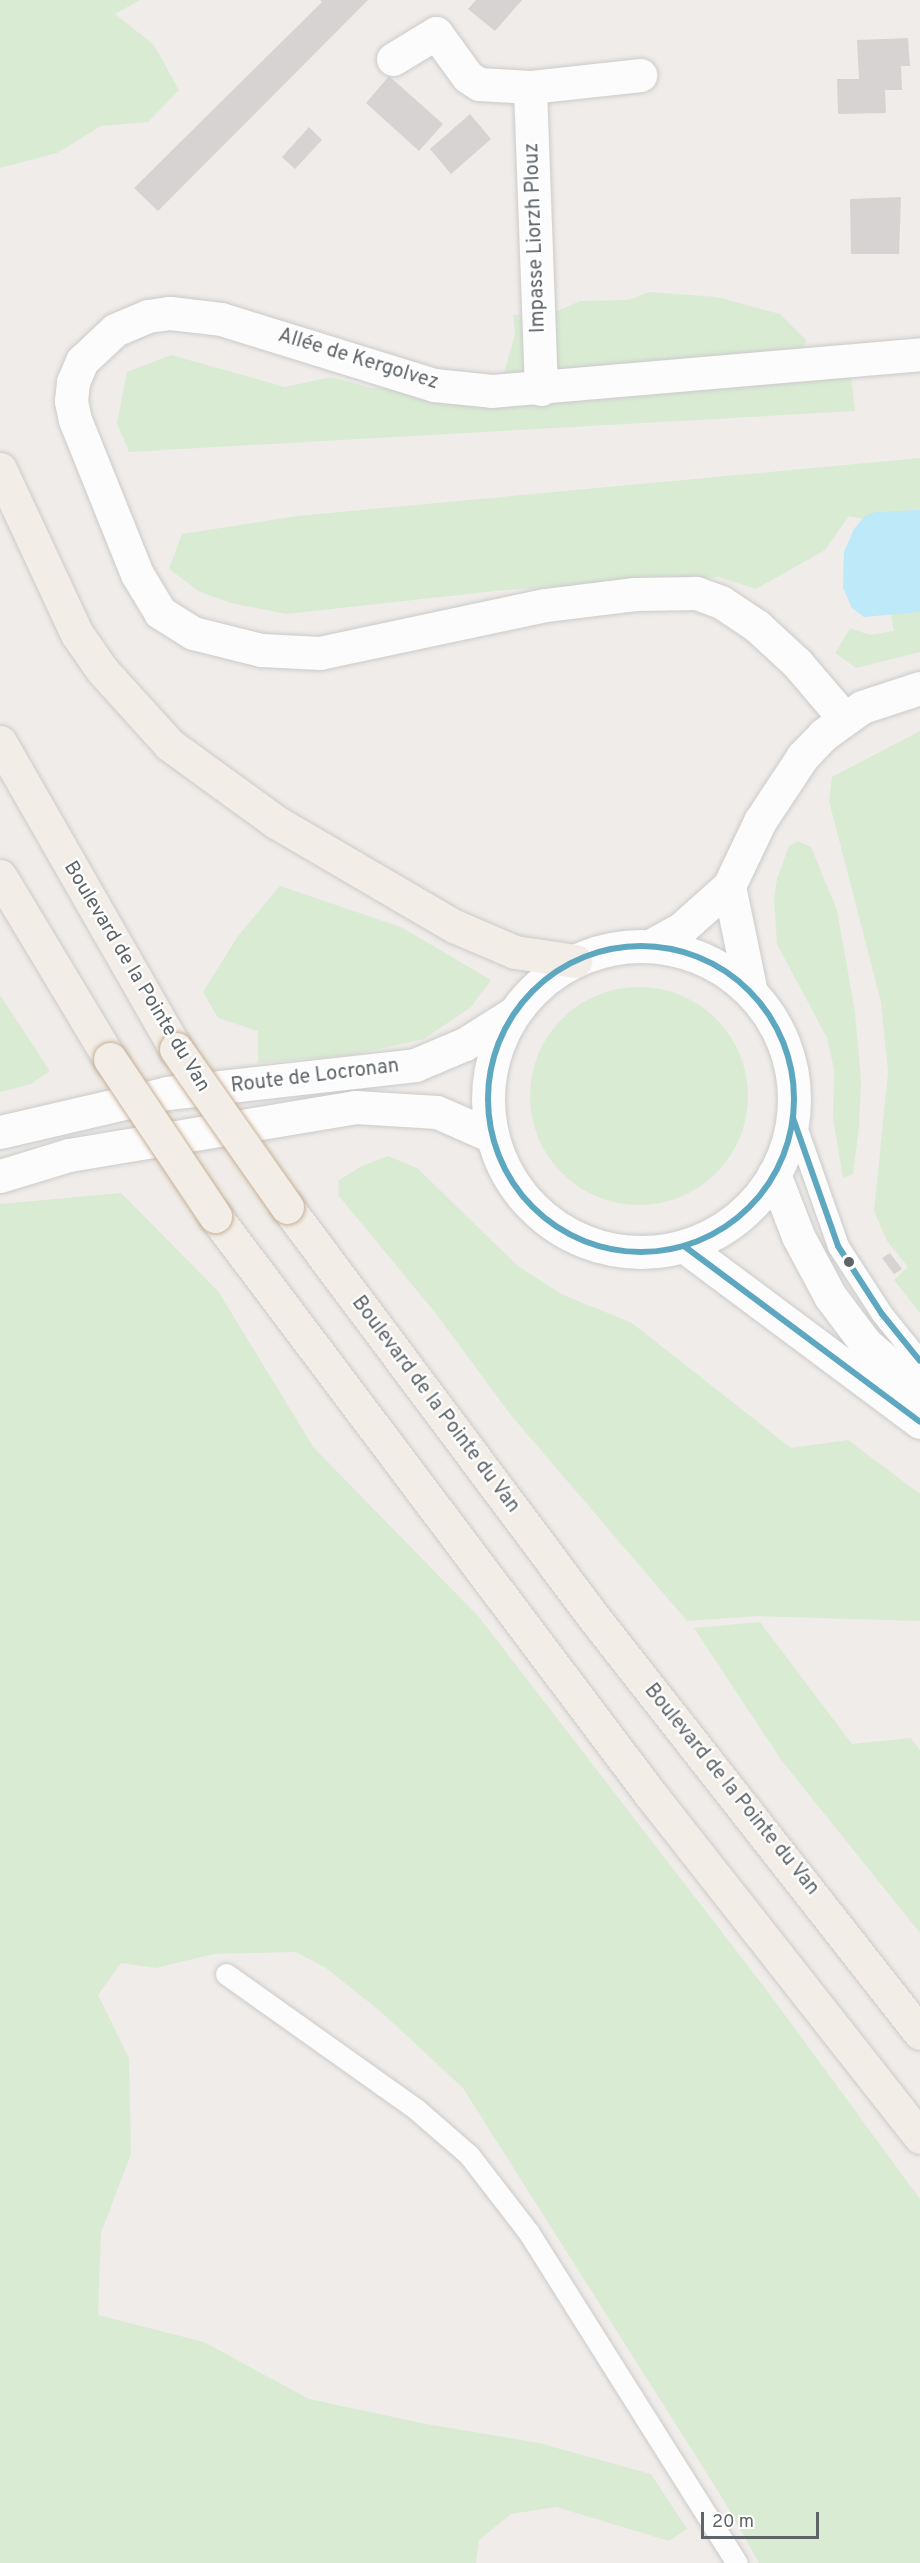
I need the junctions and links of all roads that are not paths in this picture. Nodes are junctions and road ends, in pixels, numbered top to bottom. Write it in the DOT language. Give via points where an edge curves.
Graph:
graph roads {
  1 [pos="393,59"];
  2 [pos="640,75"];
  3 [pos="530,87"];
  4 [pos="920,354"];
  5 [pos="542,389"];
  6 [pos="0,470"];
  7 [pos="920,687"];
  8 [pos="843,717"];
  9 [pos="0,742"];
  10 [pos="0,876"];
  11 [pos="729,886"];
  12 [pos="650,946"];
  13 [pos="575,961"];
  14 [pos="751,992"];
  15 [pos="514,1013"];
  16 [pos="793,1118"];
  17 [pos="0,1132"];
  18 [pos="492,1136"];
  19 [pos="774,1174"];
  20 [pos="0,1176"];
  21 [pos="684,1246"];
  22 [pos="920,1361"];
  23 [pos="920,1389"];
  24 [pos="920,1422"];
  25 [pos="226,1974"];
  26 [pos="920,2032"];
  27 [pos="920,2137"];
  28 [pos="736,2563"];
  1 -- 3 [label="street" via="436,33 468,77 479,84"];
  2 -- 3 [label="street"];
  3 -- 5 [label="street, Impasse Liorzh Plouz"];
  4 -- 5 [label="street, Allée de Kergolvez"];
  5 -- 8 [label="street, Allée de Kergolvez" via="492,391 434,385 221,319 170,313 130,322 99,342 82,361 73,382 71,402 137,574 160,612 193,633 290,654 342,650 545,605 635,594 696,593 721,602 757,626 797,663"];
  6 -- 13 [label="highway" via="39,559 89,653 135,709 205,774 276,822 454,926 515,951"];
  7 -- 8 [label="street"];
  8 -- 11 [label="street" via="803,756 788,778 760,821"];
  9 -- 26 [label="highway, Boulevard de la Pointe du Van, bridge" via="176,1049 287,1207 595,1619"];
  10 -- 27 [label="highway, bridge" via="110,1059 215,1215 651,1795"];
  11 -- 12 [label="street" via="682,928"];
  11 -- 14 [label="street"];
  12 -- 13 [label="street" via="623,946"];
  12 -- 14 [label="street" via="687,952 722,968"];
  13 -- 15 [label="street" via="541,983"];
  14 -- 16 [label="street" via="772,1020 787,1050 794,1084"];
  15 -- 17 [label="street, Route de Locronan" via="465,1044 415,1065 167,1094"];
  15 -- 18 [label="street" via="495,1052 488,1094"];
  16 -- 19 [label="street"];
  16 -- 22 [label="lane" via="838,1246"];
  18 -- 20 [label="street, Route de Locronan" via="437,1112 355,1107 69,1155"];
  18 -- 21 [label="street" via="508,1176 534,1209 568,1234 608,1249 633,1252"];
  19 -- 21 [label="street" via="750,1206 720,1230"];
  19 -- 23 [label="street" via="798,1236 830,1296 866,1344"];
  21 -- 24 [label="street"];
  25 -- 28 [label="lane" via="416,2109 469,2155 530,2233"];
}
